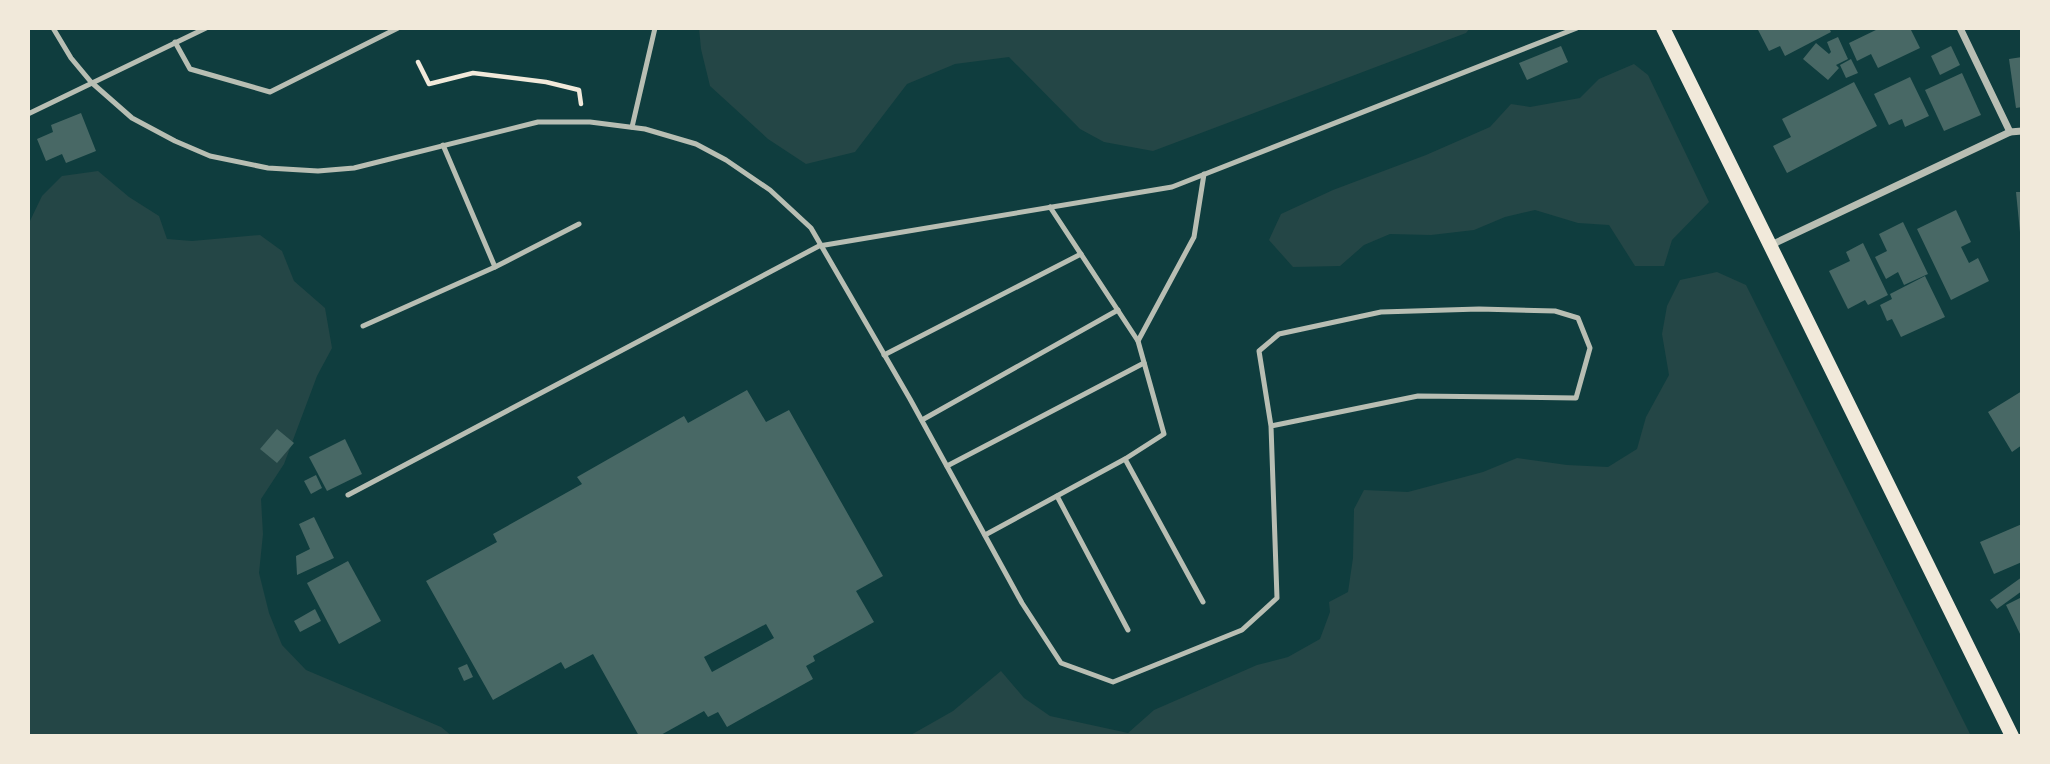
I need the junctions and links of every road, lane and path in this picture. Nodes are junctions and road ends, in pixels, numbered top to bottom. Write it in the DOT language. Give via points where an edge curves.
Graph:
graph roads {
  1 [pos="53,28"];
  2 [pos="206,28"];
  3 [pos="398,28"];
  4 [pos="655,28"];
  5 [pos="1577,28"];
  6 [pos="1663,28"];
  7 [pos="1960,28"];
  8 [pos="175,42"];
  9 [pos="418,62"];
  10 [pos="91,82"];
  11 [pos="28,114"];
  12 [pos="583,122"];
  13 [pos="632,127"];
  14 [pos="2022,131"];
  15 [pos="2010,132"];
  16 [pos="443,145"];
  17 [pos="1204,174"];
  18 [pos="1051,207"];
  19 [pos="579,224"];
  20 [pos="819,246"];
  21 [pos="1769,246"];
  22 [pos="1081,254"];
  23 [pos="495,267"];
  24 [pos="1118,310"];
  25 [pos="363,326"];
  26 [pos="1138,341"];
  27 [pos="884,355"];
  28 [pos="1144,363"];
  29 [pos="922,420"];
  30 [pos="1271,426"];
  31 [pos="1125,459"];
  32 [pos="947,466"];
  33 [pos="348,495"];
  34 [pos="1057,496"];
  35 [pos="985,536"];
  36 [pos="1203,602"];
  37 [pos="1128,629"];
  38 [pos="2012,736"];
  1 -- 10 [label="lane"];
  2 -- 8 [label="lane"];
  3 -- 8 [label="lane" via="270,92 190,69"];
  4 -- 13 [label="lane"];
  5 -- 17 [label="lane"];
  6 -- 21 [label="main road"];
  7 -- 15 [label="street"];
  8 -- 10 [label="lane"];
  9 -- 12 [label="path" via="429,84 473,73 579,90"];
  10 -- 11 [label="lane"];
  10 -- 16 [label="lane" via="132,118 175,141 210,156 268,168 354,168"];
  12 -- 13 [label="lane"];
  12 -- 16 [label="lane" via="538,122"];
  13 -- 20 [label="lane" via="696,144 726,160 770,190 811,228"];
  14 -- 15 [label="street"];
  15 -- 21 [label="street"];
  16 -- 23 [label="lane"];
  17 -- 18 [label="lane" via="1172,187"];
  17 -- 26 [label="lane" via="1194,237"];
  18 -- 20 [label="lane"];
  18 -- 22 [label="lane"];
  19 -- 23 [label="lane"];
  20 -- 27 [label="lane"];
  20 -- 33 [label="lane"];
  21 -- 38 [label="main road"];
  22 -- 24 [label="lane"];
  22 -- 27 [label="lane"];
  23 -- 25 [label="lane"];
  24 -- 26 [label="lane"];
  24 -- 29 [label="lane"];
  26 -- 28 [label="lane"];
  27 -- 29 [label="lane"];
  28 -- 31 [label="lane" via="1164,434"];
  28 -- 32 [label="lane"];
  29 -- 32 [label="lane"];
  30 -- 30 [label="lane" via="1259,351 1279,334 1381,312 1555,311 1578,318 1590,348 1576,398 1418,396"];
  30 -- 35 [label="lane" via="1277,598 1242,630 1113,682 1061,663 1021,603"];
  31 -- 34 [label="lane"];
  31 -- 36 [label="lane"];
  32 -- 35 [label="lane"];
  34 -- 35 [label="lane"];
  34 -- 37 [label="lane"];
}
